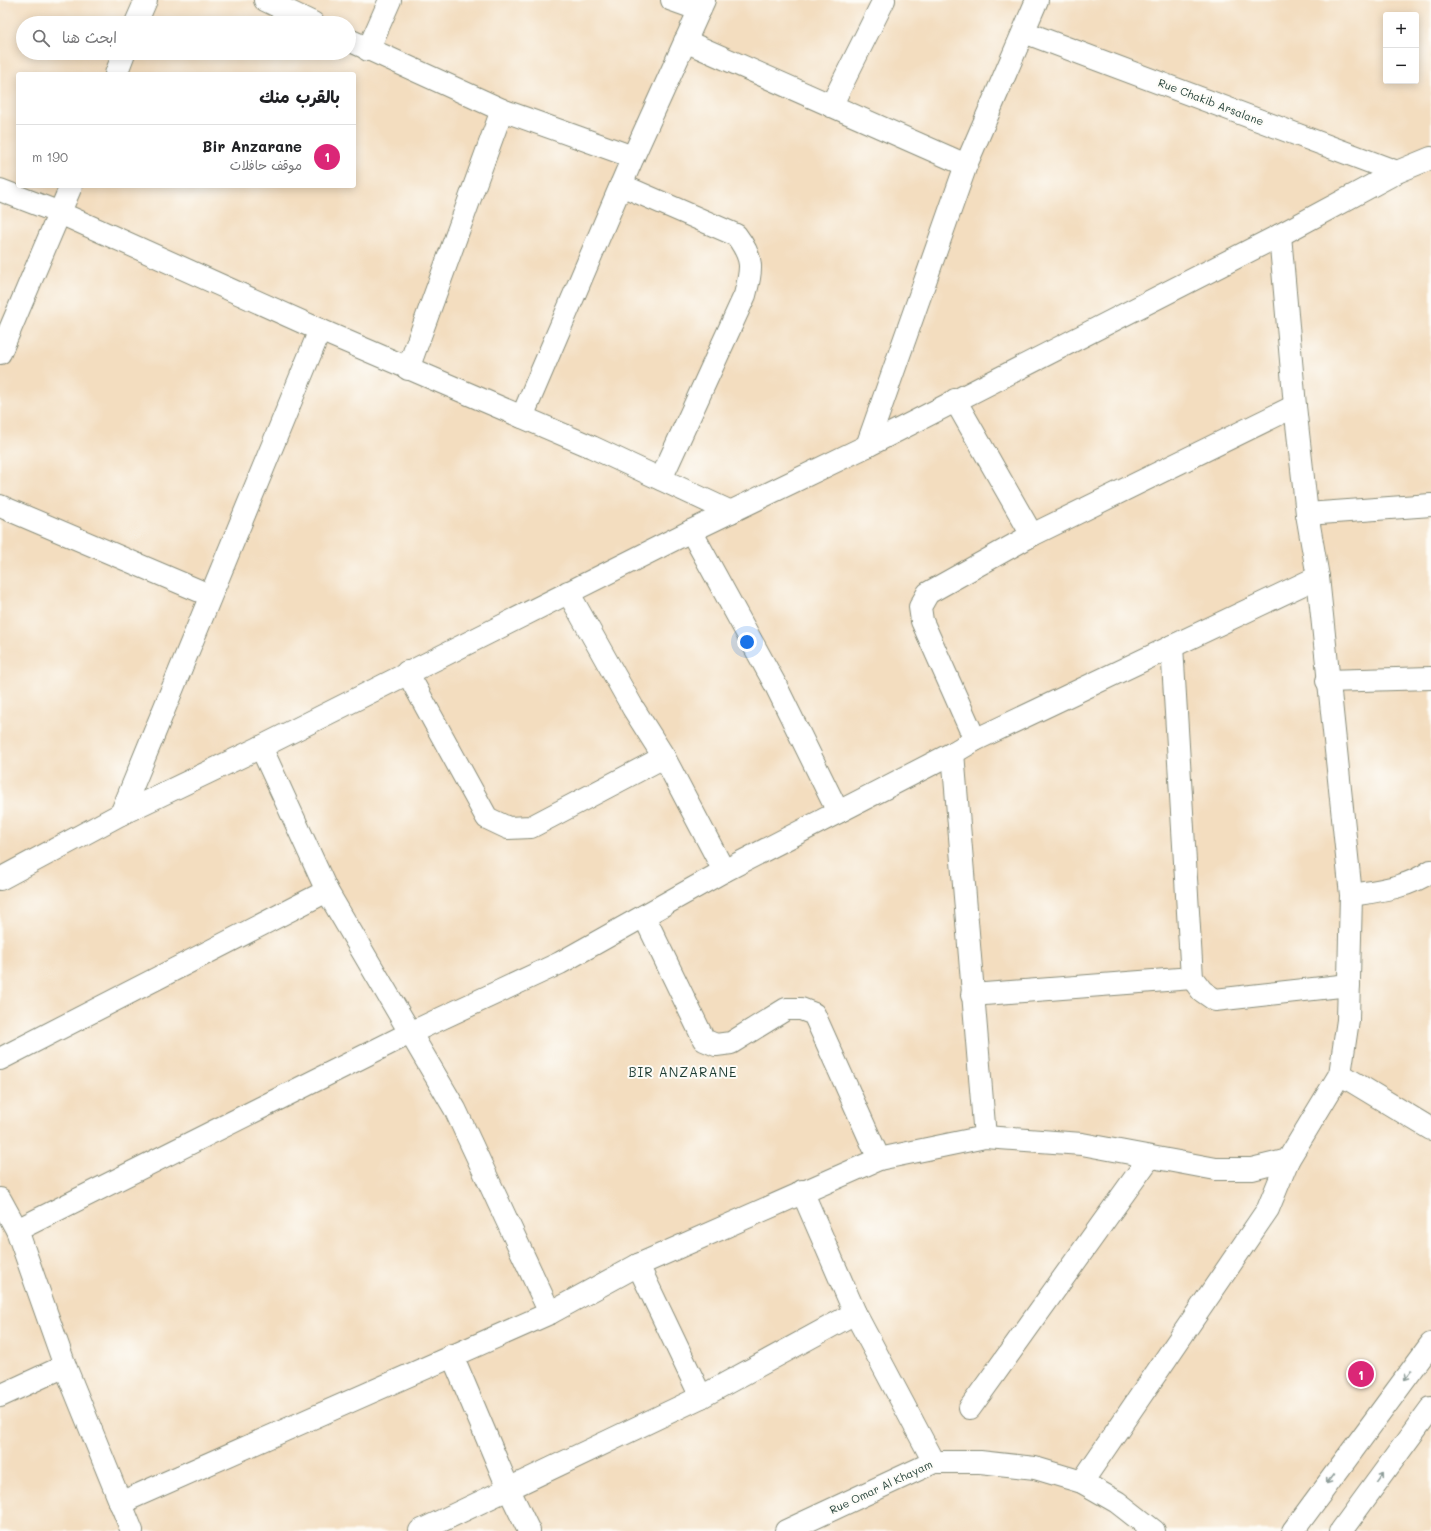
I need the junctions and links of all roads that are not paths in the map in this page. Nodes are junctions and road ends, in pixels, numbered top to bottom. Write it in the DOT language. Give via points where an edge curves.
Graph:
graph roads {
  1 [pos="146,0"];
  2 [pos="265,0"];
  3 [pos="390,0"];
  4 [pos="672,0"];
  5 [pos="884,0"];
  6 [pos="1037,0"];
  7 [pos="702,5"];
  8 [pos="139,16"];
  9 [pos="298,16"];
  10 [pos="1024,32"];
  11 [pos="685,42"];
  12 [pos="356,44"];
  13 [pos="368,50"];
  14 [pos="121,60"];
  15 [pos="117,72"];
  16 [pos="831,106"];
  17 [pos="502,110"];
  18 [pos="633,157"];
  19 [pos="1431,158"];
  20 [pos="966,165"];
  21 [pos="1397,172"];
  22 [pos="621,185"];
  23 [pos="70,188"];
  24 [pos="0,190"];
  25 [pos="60,213"];
  26 [pos="1280,235"];
  27 [pos="320,330"];
  28 [pos="0,353"];
  29 [pos="408,369"];
  30 [pos="955,400"];
  31 [pos="1296,406"];
  32 [pos="522,417"];
  33 [pos="867,446"];
  34 [pos="661,479"];
  35 [pos="1431,505"];
  36 [pos="0,506"];
  37 [pos="731,512"];
  38 [pos="1307,514"];
  39 [pos="691,531"];
  40 [pos="1032,535"];
  41 [pos="1318,577"];
  42 [pos="568,592"];
  43 [pos="210,595"];
  44 [pos="1172,646"];
  45 [pos="407,672"];
  46 [pos="1431,678"];
  47 [pos="1327,681"];
  48 [pos="975,740"];
  49 [pos="261,747"];
  50 [pos="953,753"];
  51 [pos="664,756"];
  52 [pos="838,812"];
  53 [pos="121,814"];
  54 [pos="724,871"];
  55 [pos="1431,871"];
  56 [pos="0,879"];
  57 [pos="327,891"];
  58 [pos="1350,895"];
  59 [pos="644,916"];
  60 [pos="1192,978"];
  61 [pos="1349,985"];
  62 [pos="972,995"];
  63 [pos="410,1034"];
  64 [pos="0,1059"];
  65 [pos="1340,1074"];
  66 [pos="1431,1129"];
  67 [pos="985,1137"];
  68 [pos="1150,1157"];
  69 [pos="879,1159"];
  70 [pos="1288,1160"];
  71 [pos="802,1191"];
  72 [pos="0,1199"];
  73 [pos="17,1230"];
  74 [pos="638,1264"];
  75 [pos="550,1313"];
  76 [pos="855,1313"];
  77 [pos="1431,1344"];
  78 [pos="452,1355"];
  79 [pos="65,1366"];
  80 [pos="0,1396"];
  81 [pos="701,1397"];
  82 [pos="970,1408"];
  83 [pos="1431,1408"];
  84 [pos="934,1462"];
  85 [pos="1082,1482"];
  86 [pos="509,1490"];
  87 [pos="120,1503"];
  88 [pos="132,1531"];
  89 [pos="420,1531"];
  90 [pos="529,1531"];
  91 [pos="786,1531"];
  92 [pos="1154,1531"];
  93 [pos="1293,1531"];
  94 [pos="1341,1531"];
  1 -- 8 [label="street"];
  2 -- 9 [label="street"];
  3 -- 13 [label="street"];
  4 -- 7 [label="street"];
  5 -- 16 [label="street"];
  6 -- 10 [label="street"];
  7 -- 11 [label="street"];
  10 -- 20 [label="street"];
  10 -- 21 [label="street, Rue Chakib Arsalane"];
  11 -- 16 [label="street"];
  11 -- 18 [label="street"];
  12 -- 13 [label="street"];
  13 -- 17 [label="street"];
  14 -- 15 [label="street"];
  16 -- 20 [label="street"];
  17 -- 18 [label="street"];
  17 -- 29 [label="street"];
  18 -- 22 [label="street"];
  19 -- 21 [label="street"];
  20 -- 33 [label="street"];
  21 -- 26 [label="street"];
  22 -- 32 [label="street"];
  22 -- 34 [label="street" via="736,235 747,251 751,272 745,296"];
  23 -- 25 [label="street"];
  24 -- 25 [label="street"];
  25 -- 27 [label="street"];
  25 -- 28 [label="street"];
  26 -- 30 [label="street"];
  26 -- 31 [label="street"];
  27 -- 29 [label="street"];
  27 -- 43 [label="street"];
  29 -- 32 [label="street"];
  30 -- 33 [label="street"];
  30 -- 40 [label="street"];
  31 -- 38 [label="street"];
  31 -- 40 [label="street"];
  32 -- 34 [label="street"];
  33 -- 37 [label="street"];
  34 -- 37 [label="street"];
  35 -- 38 [label="street"];
  36 -- 43 [label="street"];
  37 -- 39 [label="street"];
  38 -- 41 [label="street"];
  39 -- 42 [label="street"];
  39 -- 52 [label="street" via="774,684"];
  40 -- 48 [label="street" via="928,593 920,607 922,621"];
  41 -- 44 [label="street"];
  41 -- 47 [label="street"];
  42 -- 45 [label="street"];
  42 -- 51 [label="street" via="633,708"];
  43 -- 53 [label="street"];
  44 -- 48 [label="street"];
  44 -- 60 [label="street"];
  45 -- 49 [label="street"];
  45 -- 51 [label="street" via="487,818 508,828 531,827"];
  46 -- 47 [label="street"];
  47 -- 58 [label="street"];
  48 -- 50 [label="street"];
  49 -- 53 [label="street"];
  49 -- 57 [label="street"];
  50 -- 52 [label="street"];
  50 -- 62 [label="street"];
  51 -- 54 [label="street"];
  52 -- 54 [label="street"];
  53 -- 56 [label="street"];
  54 -- 59 [label="street"];
  55 -- 58 [label="street" via="1425,876 1392,888"];
  57 -- 63 [label="street"];
  57 -- 64 [label="street"];
  58 -- 61 [label="street"];
  59 -- 63 [label="street" via="560,963"];
  59 -- 69 [label="street" via="704,1040 716,1046 731,1043 786,1009 801,1009 814,1014"];
  60 -- 61 [label="street" via="1202,991 1215,1000"];
  60 -- 62 [label="street"];
  61 -- 65 [label="street" via="1348,1020"];
  62 -- 67 [label="street"];
  63 -- 73 [label="street"];
  63 -- 75 [label="street" via="455,1109"];
  65 -- 66 [label="street"];
  65 -- 70 [label="street"];
  67 -- 68 [label="street" via="1082,1144"];
  67 -- 69 [label="street"];
  68 -- 70 [label="street" via="1216,1170 1252,1170"];
  68 -- 82 [label="street"];
  69 -- 71 [label="street"];
  70 -- 85 [label="street" via="1268,1209"];
  71 -- 74 [label="street"];
  71 -- 76 [label="street"];
  72 -- 73 [label="street"];
  73 -- 79 [label="street"];
  74 -- 75 [label="street"];
  74 -- 81 [label="street"];
  75 -- 78 [label="street"];
  76 -- 81 [label="street"];
  76 -- 84 [label="street"];
  77 -- 93 [label="street, one-way"];
  78 -- 86 [label="street"];
  78 -- 87 [label="street"];
  79 -- 80 [label="street"];
  79 -- 87 [label="street"];
  81 -- 86 [label="street"];
  94 -- 83 [label="street, one-way"];
  84 -- 85 [label="street, Rue Omar Al Khayam" via="980,1462 1035,1468"];
  84 -- 91 [label="street, Rue Omar Al Khayam"];
  85 -- 92 [label="street, Rue Omar Al Khayam" via="1117,1502"];
  86 -- 89 [label="street"];
  86 -- 90 [label="street"];
  87 -- 88 [label="street"];
}
